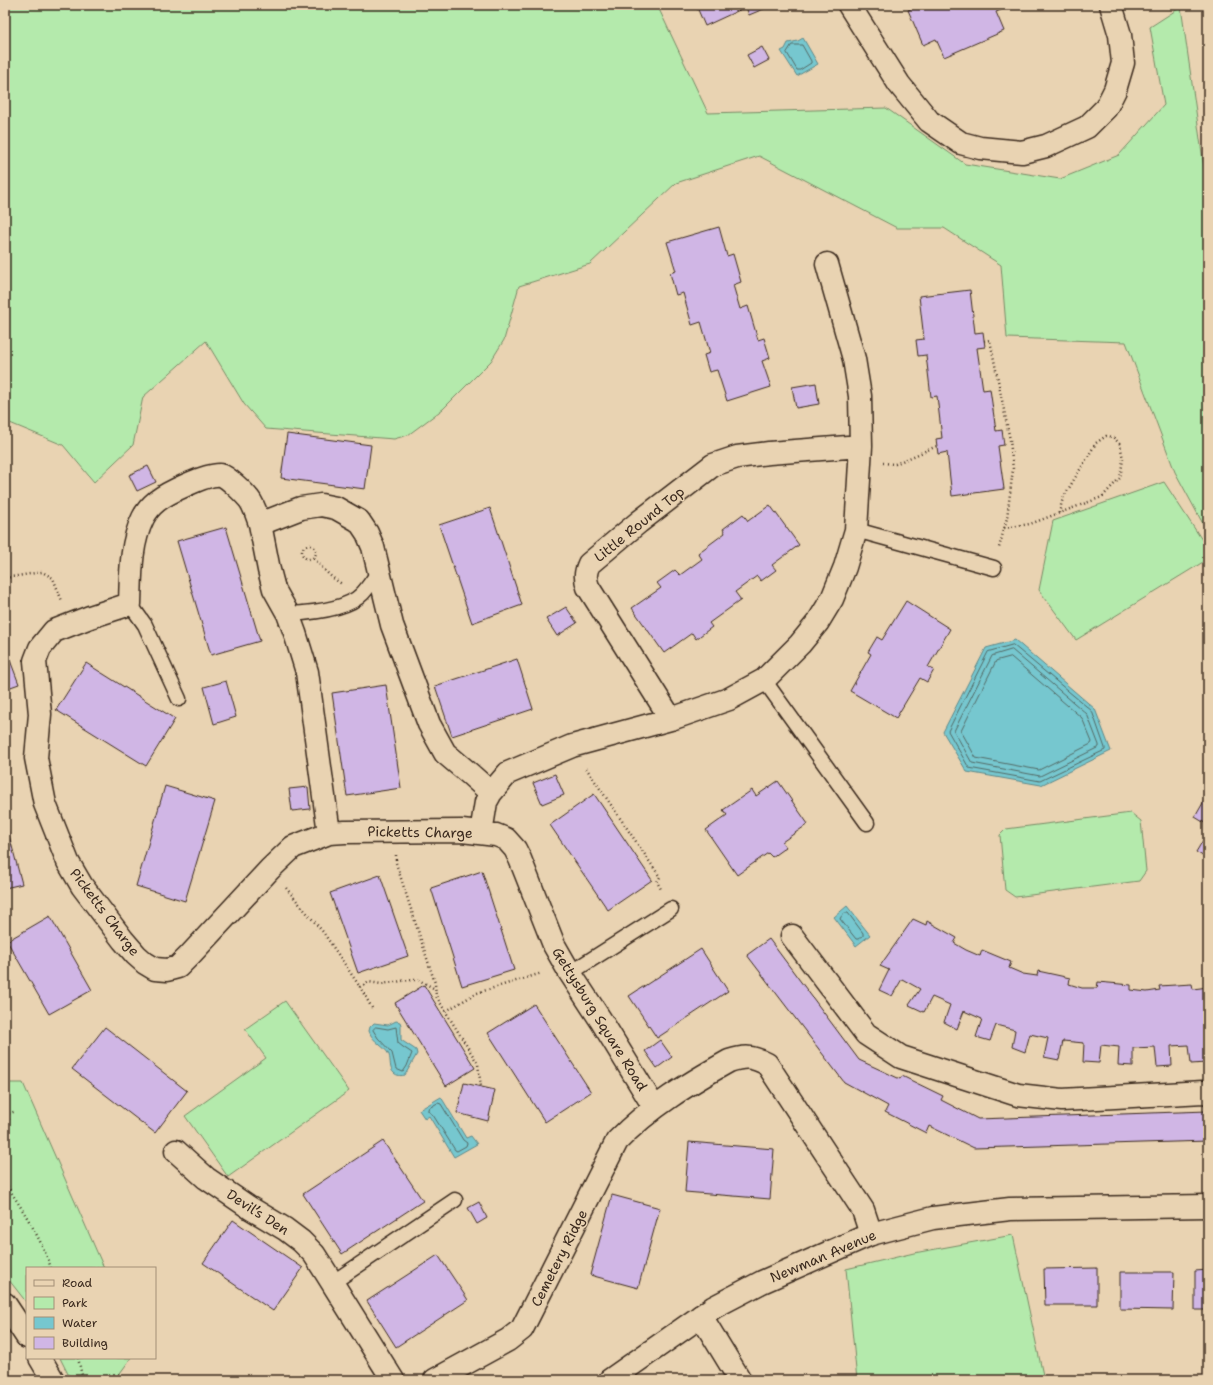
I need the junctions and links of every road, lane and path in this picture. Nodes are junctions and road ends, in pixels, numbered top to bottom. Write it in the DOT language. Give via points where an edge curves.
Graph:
graph roads {
  1 [pos="849,5"];
  2 [pos="1111,5"];
  3 [pos="827,264"];
  4 [pos="984,341"];
  5 [pos="937,446"];
  6 [pos="861,454"];
  7 [pos="1059,513"];
  8 [pos="260,524"];
  9 [pos="1004,528"];
  10 [pos="856,530"];
  11 [pos="314,558"];
  12 [pos="994,568"];
  13 [pos="379,572"];
  14 [pos="5,578"];
  15 [pos="362,595"];
  16 [pos="130,604"];
  17 [pos="288,614"];
  18 [pos="70,624"];
  19 [pos="764,680"];
  20 [pos="179,699"];
  21 [pos="671,719"];
  22 [pos="589,771"];
  23 [pos="491,793"];
  24 [pos="867,822"];
  25 [pos="394,831"];
  26 [pos="329,833"];
  27 [pos="481,833"];
  28 [pos="270,869"];
  29 [pos="672,909"];
  30 [pos="792,936"];
  31 [pos="566,968"];
  32 [pos="360,987"];
  33 [pos="435,989"];
  34 [pos="372,1008"];
  35 [pos="446,1011"];
  36 [pos="481,1087"];
  37 [pos="1208,1093"];
  38 [pos="6,1107"];
  39 [pos="654,1107"];
  40 [pos="16,1111"];
  41 [pos="6,1114"];
  42 [pos="9,1120"];
  43 [pos="176,1151"];
  44 [pos="5,1183"];
  45 [pos="455,1200"];
  46 [pos="1208,1206"];
  47 [pos="871,1234"];
  48 [pos="51,1267"];
  49 [pos="332,1283"];
  50 [pos="5,1304"];
  51 [pos="701,1316"];
  52 [pos="26,1336"];
  53 [pos="41,1359"];
  54 [pos="78,1359"];
  55 [pos="53,1380"];
  56 [pos="83,1380"];
  57 [pos="393,1380"];
  58 [pos="435,1380"];
  59 [pos="610,1380"];
  60 [pos="740,1380"];
  1 -- 2 [label="street" via="899,84 929,121 961,143 980,148 1022,152 1046,146 1087,127 1106,108 1115,90 1123,63 1120,35"];
  3 -- 6 [label="street" via="854,360 860,396"];
  4 -- 9 [label="path" via="990,340 1010,440 1013,469"];
  5 -- 6 [label="path" via="895,464"];
  6 -- 10 [label="street"];
  6 -- 21 [label="street, Little Round Top" via="769,453 737,457 713,465 589,564 585,571 588,587"];
  7 -- 7 [label="path" via="1102,497 1120,478 1120,444 1113,436 1106,436 1096,443 1063,498"];
  7 -- 9 [label="path" via="1030,524"];
  8 -- 13 [label="street" via="302,508 321,505 336,508 359,520 373,547"];
  8 -- 16 [label="street" via="250,499 221,475 207,476 156,502 144,516 136,536"];
  8 -- 17 [label="street" via="274,589"];
  9 -- 12 [label="path"];
  10 -- 12 [label="lane"];
  10 -- 19 [label="street" via="832,599 800,644"];
  11 -- 11 [label="path" via="317,554 312,545 303,548 304,558"];
  11 -- 15 [label="path" via="331,578"];
  13 -- 15 [label="lane"];
  13 -- 23 [label="street" via="392,625 429,724 445,752"];
  14 -- 18 [label="path" via="42,572 54,578"];
  15 -- 17 [label="lane" via="353,601 322,611"];
  16 -- 18 [label="street, Picketts Charge"];
  16 -- 20 [label="lane" via="146,625"];
  17 -- 26 [label="street" via="307,672"];
  18 -- 28 [label="street, Picketts Charge" via="54,631 40,648 35,661 40,714 36,758 45,804 68,862 82,886 123,940 144,963 155,969 167,970 178,967"];
  19 -- 21 [label="street" via="730,699"];
  19 -- 24 [label="lane"];
  21 -- 23 [label="street" via="565,749 508,773"];
  22 -- 29 [label="path" via="660,877 657,882"];
  23 -- 27 [label="street" via="486,802"];
  25 -- 26 [label="street, Picketts Charge"];
  25 -- 27 [label="street, Picketts Charge" via="462,830"];
  25 -- 33 [label="path" via="396,863"];
  26 -- 28 [label="street, Picketts Charge" via="293,847"];
  27 -- 31 [label="street, Gettysburg Square Road" via="506,839 515,849"];
  28 -- 32 [label="path" via="323,932"];
  29 -- 31 [label="lane"];
  30 -- 37 [label="street" via="866,1034 901,1057 1018,1095 1062,1100"];
  31 -- 35 [label="path" via="477,993"];
  31 -- 39 [label="street, Gettysburg Square Road"];
  32 -- 33 [label="path" via="369,982 381,984 419,980"];
  32 -- 34 [label="path"];
  33 -- 35 [label="path" via="436,996"];
  35 -- 36 [label="path" via="478,1064"];
  38 -- 41 [label="path"];
  39 -- 47 [label="street, Gettysburg Square Road" via="729,1061 750,1056 767,1064 863,1210"];
  39 -- 58 [label="street, Cemetery Ridge" via="617,1141 522,1328 508,1340"];
  40 -- 41 [label="path"];
  41 -- 42 [label="path"];
  43 -- 49 [label="street, Devil’s Den" via="206,1178 301,1241 314,1254"];
  44 -- 48 [label="path" via="23,1211"];
  45 -- 49 [label="lane"];
  46 -- 47 [label="street, Newman Avenue" via="1010,1209 933,1218"];
  47 -- 51 [label="street, Newman Avenue" via="762,1282"];
  49 -- 57 [label="street, Devil’s Den"];
  50 -- 52 [label="street"];
  51 -- 59 [label="street, Newman Avenue"];
  51 -- 60 [label="street"];
  53 -- 55 [label="street"];
  54 -- 56 [label="path"];
}
